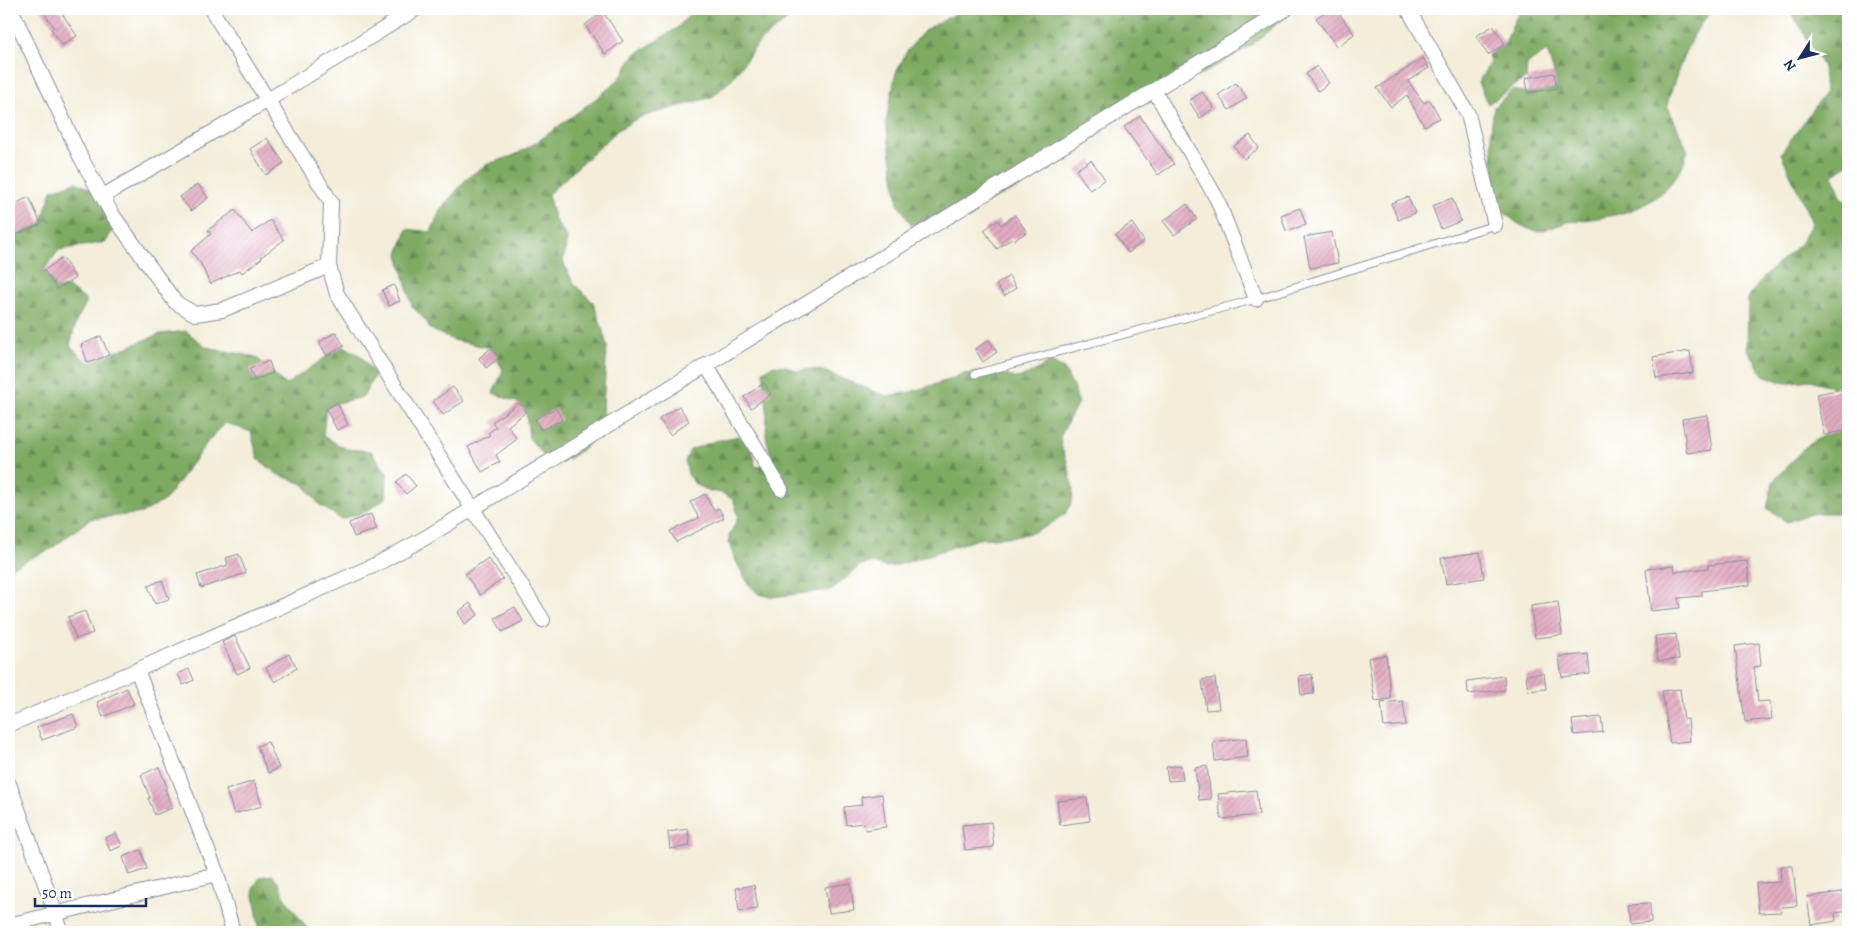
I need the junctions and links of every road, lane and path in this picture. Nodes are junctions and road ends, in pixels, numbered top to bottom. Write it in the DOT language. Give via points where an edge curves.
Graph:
graph roads {
  1 [pos="11,9"];
  2 [pos="211,9"];
  3 [pos="1286,9"];
  4 [pos="1408,9"];
  5 [pos="409,11"];
  6 [pos="1154,90"];
  7 [pos="268,100"];
  8 [pos="103,196"];
  9 [pos="1495,225"];
  10 [pos="329,266"];
  11 [pos="1256,299"];
  12 [pos="706,365"];
  13 [pos="975,374"];
  14 [pos="781,489"];
  15 [pos="473,509"];
  16 [pos="543,620"];
  17 [pos="137,670"];
  18 [pos="9,725"];
  19 [pos="9,784"];
  20 [pos="217,874"];
  21 [pos="56,914"];
  22 [pos="9,925"];
  23 [pos="60,932"];
  24 [pos="233,932"];
  1 -- 8 [label="street" via="81,158"];
  2 -- 7 [label="street"];
  3 -- 6 [label="street"];
  4 -- 9 [label="street" via="1468,114"];
  5 -- 7 [label="street"];
  6 -- 11 [label="street" via="1216,199"];
  6 -- 12 [label="street"];
  7 -- 8 [label="street"];
  7 -- 10 [label="street" via="331,202"];
  8 -- 10 [label="street" via="112,214 175,302 195,314 222,310"];
  9 -- 11 [label="lane"];
  10 -- 15 [label="street" via="337,294"];
  11 -- 13 [label="lane"];
  12 -- 14 [label="street"];
  12 -- 15 [label="street"];
  15 -- 16 [label="street"];
  15 -- 17 [label="street" via="375,565"];
  17 -- 18 [label="street"];
  17 -- 20 [label="street"];
  19 -- 21 [label="street"];
  20 -- 21 [label="street"];
  20 -- 24 [label="street"];
  21 -- 22 [label="street"];
  21 -- 23 [label="street"];
}
